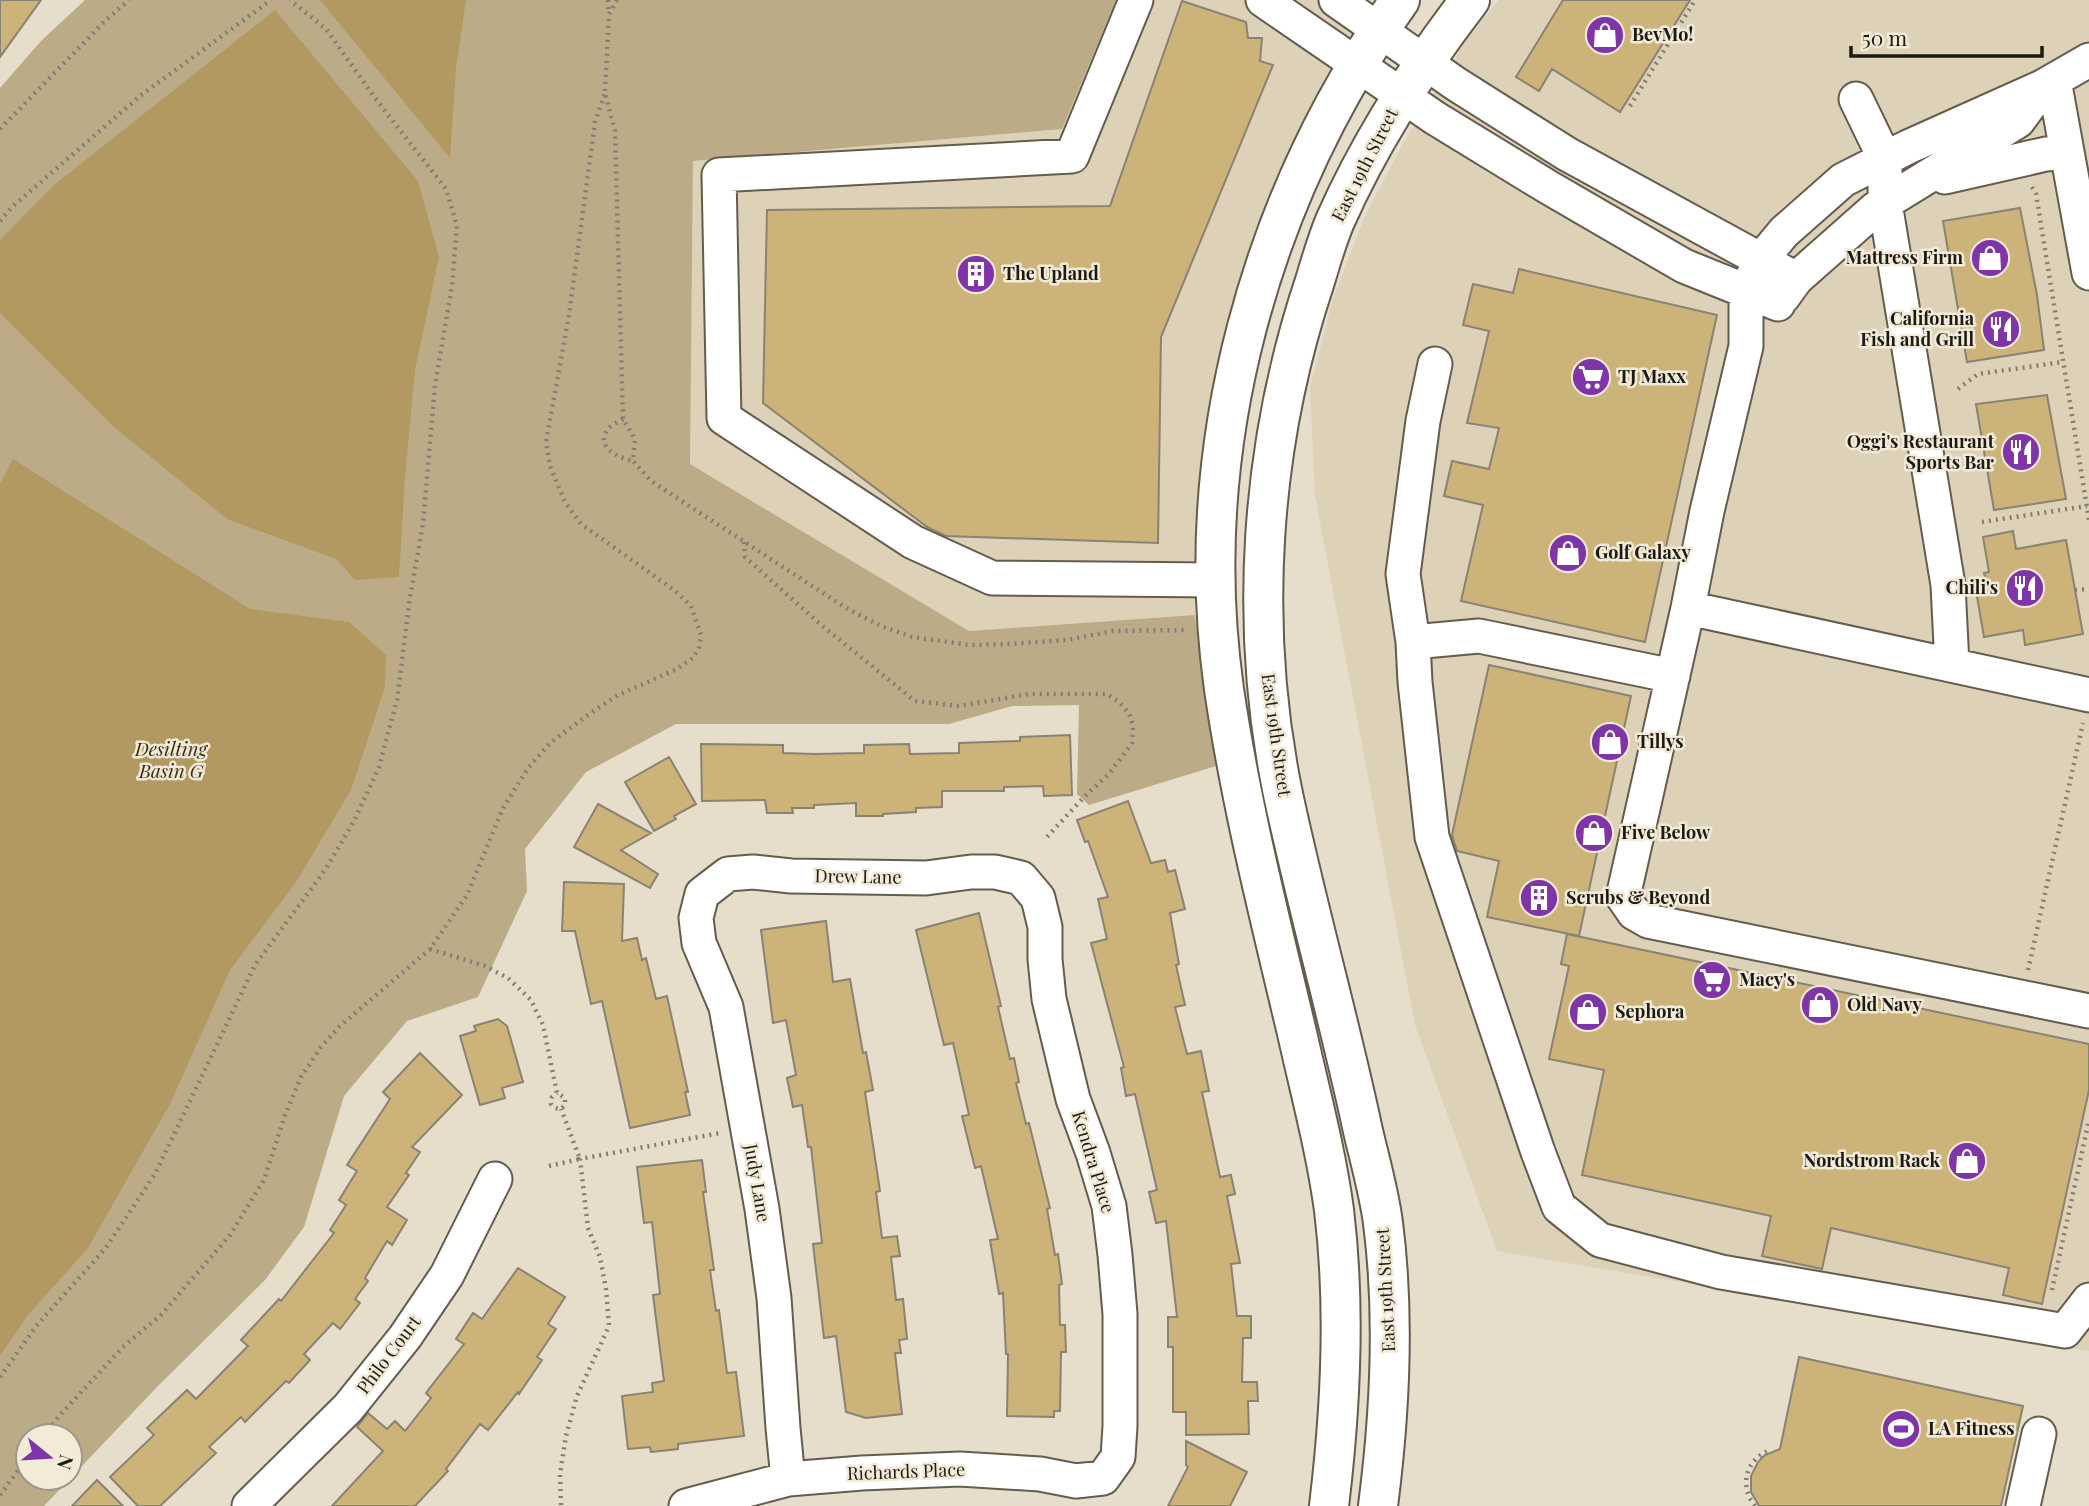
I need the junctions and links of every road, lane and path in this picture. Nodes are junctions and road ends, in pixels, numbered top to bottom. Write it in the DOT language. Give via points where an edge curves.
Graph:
graph roads {
  1 [pos="129,0"];
  2 [pos="271,0"];
  3 [pos="290,0"];
  4 [pos="608,0"];
  5 [pos="1136,0"];
  6 [pos="1263,0"];
  7 [pos="1336,0"];
  8 [pos="1469,0"];
  9 [pos="1695,0"];
  10 [pos="609,14"];
  11 [pos="1389,15"];
  12 [pos="2089,60"];
  13 [pos="1425,61"];
  14 [pos="1357,65"];
  15 [pos="2048,84"];
  16 [pos="605,93"];
  17 [pos="1403,94"];
  18 [pos="1856,99"];
  19 [pos="1630,106"];
  20 [pos="0,129"];
  21 [pos="2067,152"];
  22 [pos="1885,159"];
  23 [pos="1918,183"];
  24 [pos="1885,203"];
  25 [pos="2038,207"];
  26 [pos="0,221"];
  27 [pos="1760,261"];
  28 [pos="2089,273"];
  29 [pos="1746,290"];
  30 [pos="1787,292"];
  31 [pos="1746,346"];
  32 [pos="2063,362"];
  33 [pos="1435,364"];
  34 [pos="1958,389"];
  35 [pos="623,419"];
  36 [pos="633,461"];
  37 [pos="2087,506"];
  38 [pos="2089,520"];
  39 [pos="1982,523"];
  40 [pos="744,542"];
  41 [pos="1216,580"];
  42 [pos="2089,589"];
  43 [pos="2075,590"];
  44 [pos="1688,608"];
  45 [pos="1413,642"];
  46 [pos="1952,666"];
  47 [pos="1673,676"];
  48 [pos="2087,703"];
  49 [pos="1045,839"];
  50 [pos="1021,878"];
  51 [pos="702,894"];
  52 [pos="430,949"];
  53 [pos="2026,978"];
  54 [pos="2089,1011"];
  55 [pos="557,1093"];
  56 [pos="561,1109"];
  57 [pos="2089,1121"];
  58 [pos="720,1133"];
  59 [pos="580,1159"];
  60 [pos="549,1166"];
  61 [pos="495,1179"];
  62 [pos="2052,1290"];
  63 [pos="2089,1300"];
  64 [pos="0,1377"];
  65 [pos="54,1422"];
  66 [pos="2039,1434"];
  67 [pos="1770,1450"];
  68 [pos="1118,1457"];
  69 [pos="14,1476"];
  70 [pos="788,1479"];
  71 [pos="0,1495"];
  72 [pos="561,1505"];
  73 [pos="250,1506"];
  74 [pos="686,1506"];
  75 [pos="1329,1506"];
  76 [pos="1378,1506"];
  77 [pos="1755,1506"];
  78 [pos="2023,1506"];
  1 -- 20 [label="path"];
  2 -- 26 [label="path" via="140,96"];
  3 -- 64 [label="path" via="326,29 446,189 457,226 435,385 423,524 397,699 379,767 354,821 325,870 255,965 155,1174 105,1250 37,1325"];
  4 -- 10 [label="path"];
  5 -- 41 [label="street" via="1072,156 719,175 724,418 914,542 992,578"];
  6 -- 14 [label="street"];
  7 -- 11 [label="street"];
  8 -- 13 [label="main road, East 19th Street"];
  9 -- 19 [label="path"];
  11 -- 13 [label="street"];
  11 -- 14 [label="main road"];
  12 -- 15 [label="street"];
  13 -- 17 [label="main road, East 19th Street"];
  13 -- 27 [label="street" via="1567,154"];
  14 -- 17 [label="street"];
  14 -- 41 [label="main road" via="1288,206 1253,299 1230,397"];
  15 -- 21 [label="street"];
  15 -- 22 [label="street"];
  15 -- 23 [label="street" via="2018,121"];
  16 -- 52 [label="path" via="595,122 569,315 546,442 550,466 565,502 581,524 691,606 701,635 699,648 675,670 618,695 550,743 503,807 467,895"];
  17 -- 29 [label="street" via="1435,118 1684,266"];
  17 -- 76 [label="main road, East 19th Street" via="1334,224 1304,314 1282,396 1263,577 1266,677 1283,792 1383,1223 1390,1335"];
  18 -- 22 [label="street"];
  21 -- 23 [label="street"];
  21 -- 28 [label="street"];
  22 -- 24 [label="street"];
  22 -- 27 [label="street" via="1843,180 1784,232"];
  23 -- 24 [label="street"];
  24 -- 30 [label="street"];
  24 -- 46 [label="street" via="1948,585"];
  25 -- 32 [label="path"];
  27 -- 29 [label="street"];
  27 -- 30 [label="street"];
  29 -- 30 [label="street"];
  29 -- 31 [label="street"];
  30 -- 31 [label="street"];
  31 -- 44 [label="street"];
  32 -- 34 [label="path" via="1978,374"];
  32 -- 37 [label="path"];
  33 -- 45 [label="street" via="1403,573"];
  35 -- 36 [label="path" via="608,429 606,446 611,453"];
  37 -- 38 [label="path"];
  37 -- 39 [label="path"];
  40 -- 49 [label="path" via="745,557 915,701 959,706 1029,694 1107,694 1120,702 1133,726 1132,743 1109,774"];
  41 -- 75 [label="main road" via="1224,687 1244,798 1334,1208 1343,1322"];
  42 -- 43 [label="path"];
  44 -- 46 [label="street"];
  44 -- 47 [label="street"];
  45 -- 47 [label="street" via="1479,636"];
  45 -- 63 [label="street" via="1432,837 1559,1207 1600,1240 1721,1272 2065,1331"];
  46 -- 48 [label="street"];
  47 -- 54 [label="street" via="1623,897 1634,913 1648,921"];
  48 -- 53 [label="path"];
  50 -- 51 [label="street, Drew Lane" via="995,872 926,878 728,874"];
  50 -- 68 [label="street, Kendra Place" via="1038,898 1045,927 1049,999 1073,1099 1109,1206 1120,1314"];
  51 -- 70 [label="street, Judy Lane" via="696,918 699,943 726,1007 762,1209"];
  52 -- 55 [label="path" via="485,966 508,978 531,1000 543,1025"];
  52 -- 65 [label="path" via="321,1047 301,1077 264,1180 230,1235 162,1314 124,1346"];
  55 -- 56 [label="path" via="565,1098"];
  55 -- 56 [label="path" via="551,1104"];
  56 -- 59 [label="path"];
  57 -- 62 [label="path"];
  58 -- 59 [label="path"];
  59 -- 60 [label="path"];
  59 -- 72 [label="path" via="588,1228 600,1257 609,1326 577,1396 566,1436"];
  61 -- 73 [label="street, Philo Court" via="447,1275 405,1337 348,1408"];
  66 -- 78 [label="street"];
  67 -- 77 [label="path" via="1758,1455 1748,1475 1748,1496"];
  68 -- 70 [label="street, Richards Place" via="1103,1479 1076,1482 1040,1474 960,1469"];
  69 -- 71 [label="path"];
  70 -- 74 [label="street, Richards Place"];
}
